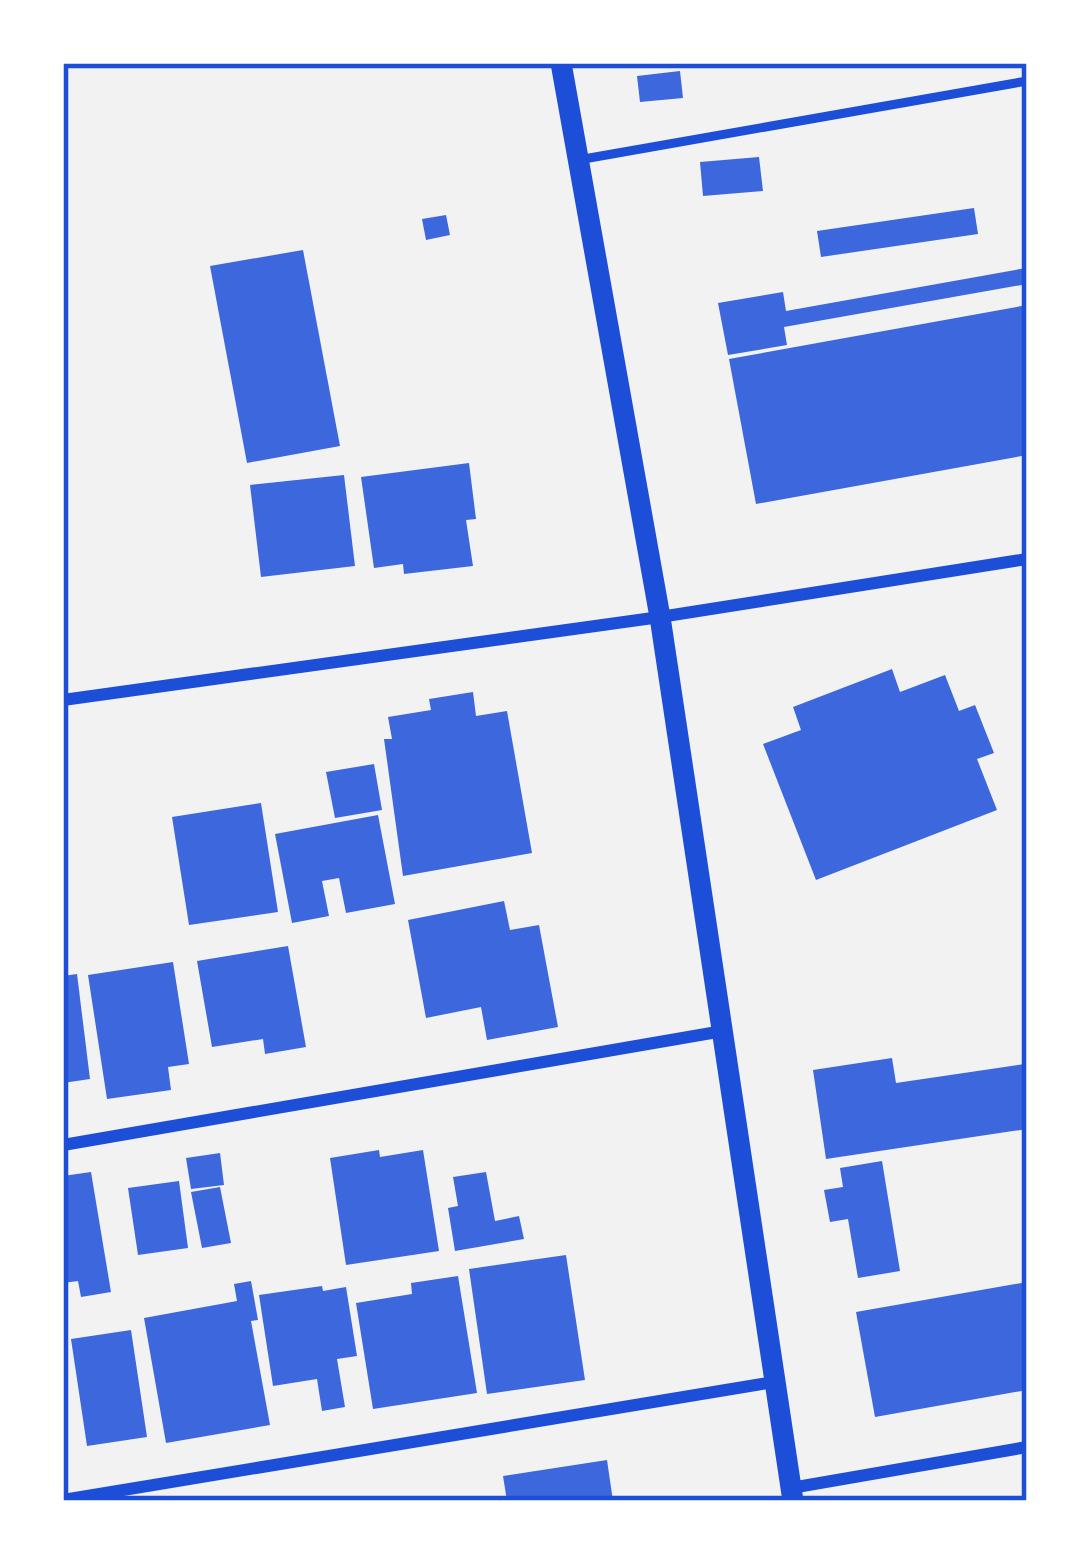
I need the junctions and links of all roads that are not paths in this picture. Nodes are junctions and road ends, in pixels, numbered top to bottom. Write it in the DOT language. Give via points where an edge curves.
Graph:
graph roads {
  1 [pos="561,63"];
  2 [pos="1027,81"];
  3 [pos="578,160"];
  4 [pos="1027,559"];
  5 [pos="660,617"];
  6 [pos="63,700"];
  7 [pos="723,1031"];
  8 [pos="63,1145"];
  9 [pos="774,1382"];
  10 [pos="1027,1448"];
  11 [pos="792,1495"];
  12 [pos="63,1500"];
  1 -- 3 [label="street"];
  2 -- 3 [label="lane"];
  3 -- 5 [label="street"];
  4 -- 5 [label="street"];
  5 -- 6 [label="street"];
  5 -- 7 [label="street"];
  7 -- 8 [label="street"];
  7 -- 9 [label="street"];
  9 -- 11 [label="street"];
  9 -- 12 [label="street"];
  10 -- 11 [label="street"];
}
